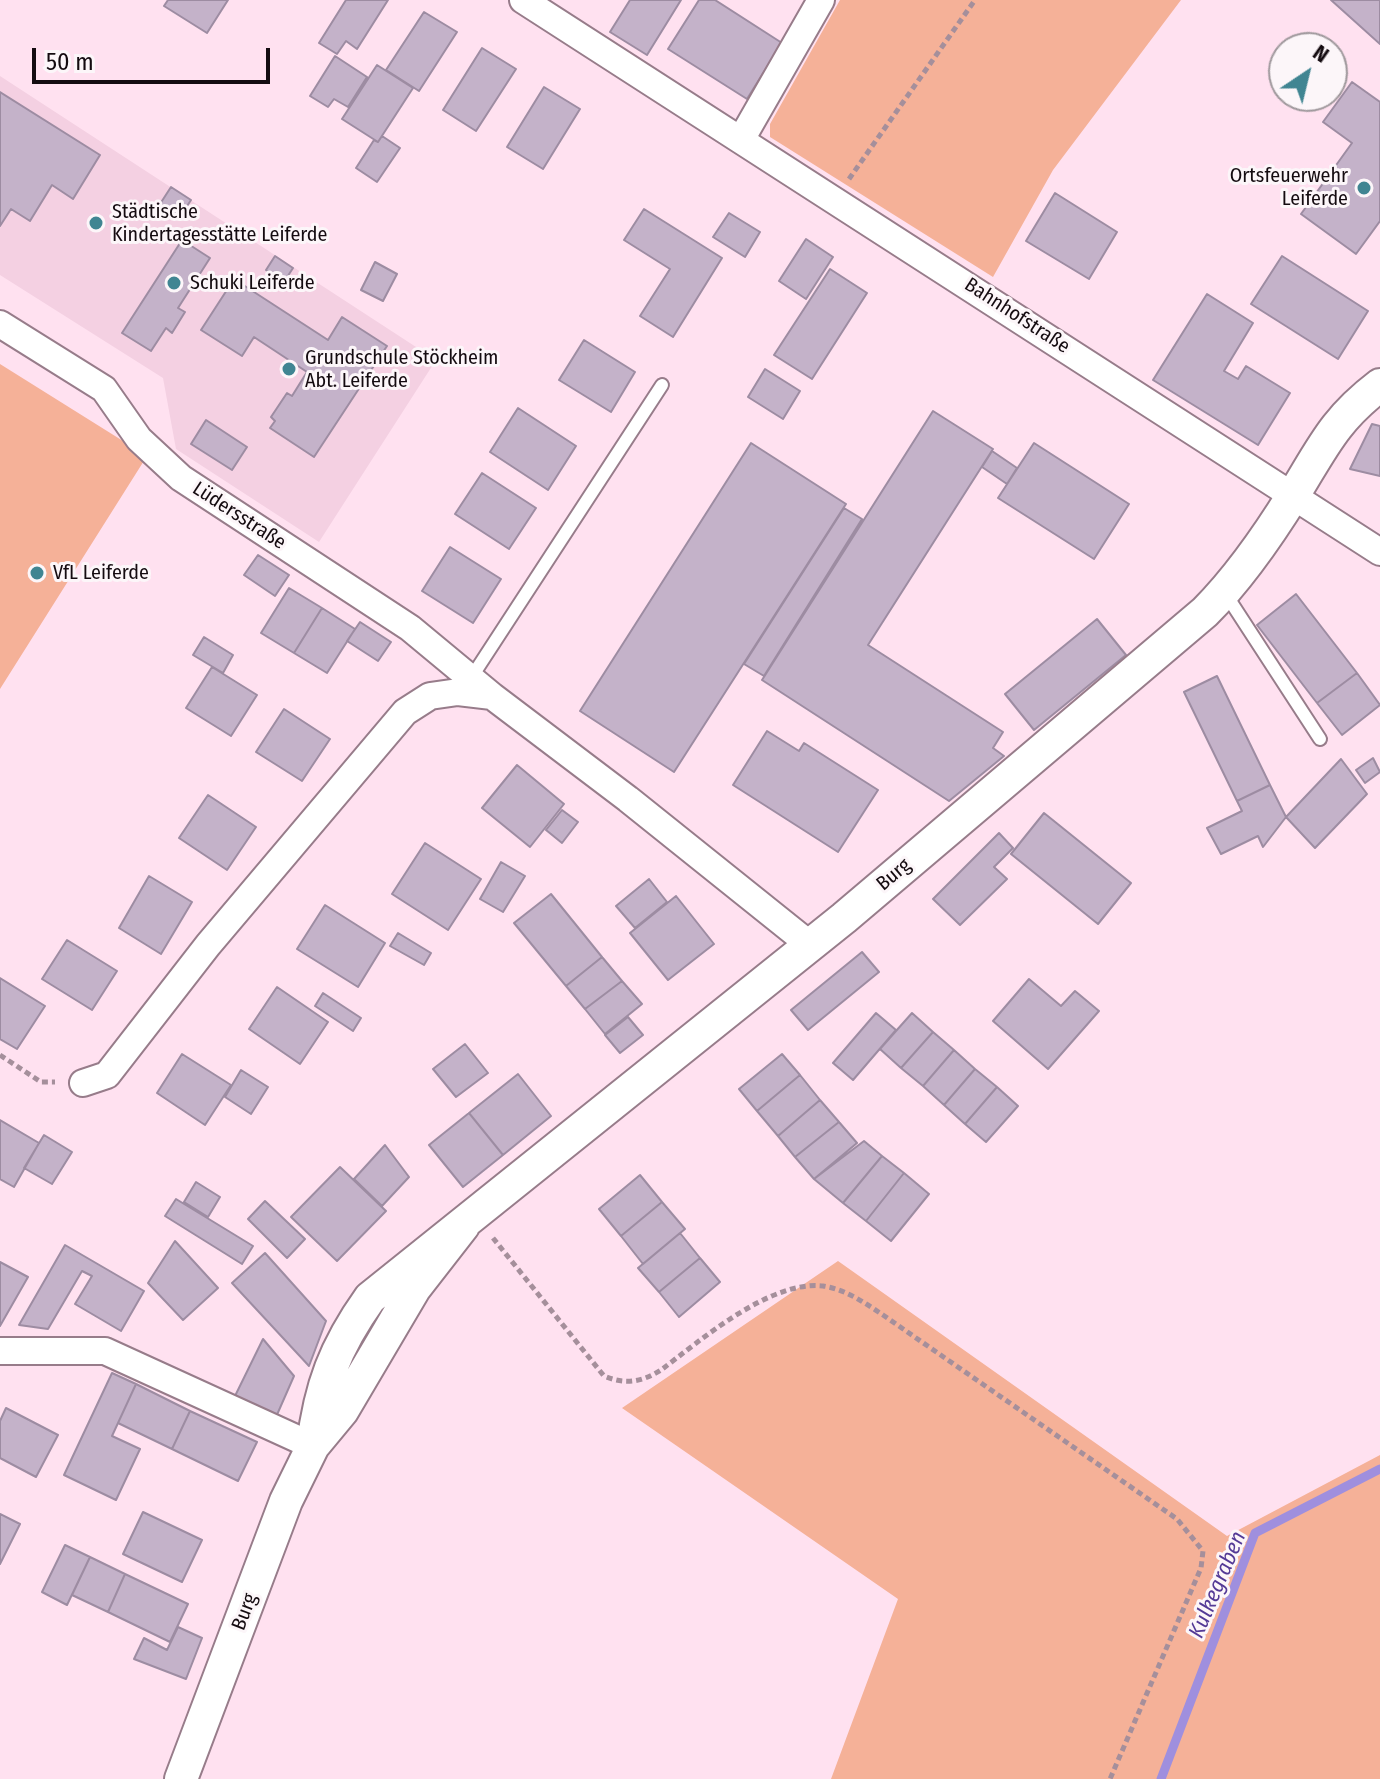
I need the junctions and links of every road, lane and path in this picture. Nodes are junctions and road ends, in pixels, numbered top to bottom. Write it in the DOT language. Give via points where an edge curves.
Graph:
graph roads {
  1 [pos="523,0"];
  2 [pos="821,0"];
  3 [pos="975,0"];
  4 [pos="742,138"];
  5 [pos="836,200"];
  6 [pos="0,324"];
  7 [pos="662,385"];
  8 [pos="1380,385"];
  9 [pos="1294,494"];
  10 [pos="1380,552"];
  11 [pos="1225,593"];
  12 [pos="471,678"];
  13 [pos="492,696"];
  14 [pos="1320,739"];
  15 [pos="809,944"];
  16 [pos="0,1055"];
  17 [pos="83,1083"];
  18 [pos="469,1221"];
  19 [pos="0,1351"];
  20 [pos="313,1446"];
  21 [pos="181,1779"];
  22 [pos="1110,1779"];
  1 -- 4 [label="street, Bahnhofstraße"];
  2 -- 4 [label="street"];
  3 -- 5 [label="path"];
  4 -- 5 [label="street, Bahnhofstraße"];
  5 -- 9 [label="street, Bahnhofstraße"];
  6 -- 12 [label="street, Lüdersstraße" via="104,389 139,439 181,478 410,628"];
  7 -- 12 [label="lane"];
  8 -- 9 [label="street, Burg" via="1335,425"];
  9 -- 10 [label="street, Bahnhofstraße"];
  9 -- 11 [label="street, Burg"];
  11 -- 14 [label="lane"];
  11 -- 15 [label="street, Burg"];
  12 -- 13 [label="street, Lüdersstraße"];
  13 -- 15 [label="street, Lüdersstraße"];
  13 -- 17 [label="street" via="430,696 405,712 208,945 107,1075"];
  15 -- 18 [label="street, Burg"];
  16 -- 17 [label="path" via="41,1082"];
  18 -- 20 [label="street, Burg" via="391,1278 346,1332 318,1401"];
  18 -- 22 [label="path" via="604,1376 618,1382 648,1378 741,1312 800,1287 822,1286 859,1299 1177,1519 1203,1551 1201,1568"];
  19 -- 20 [label="street" via="105,1351"];
  20 -- 21 [label="street, Burg" via="286,1501"];
}
